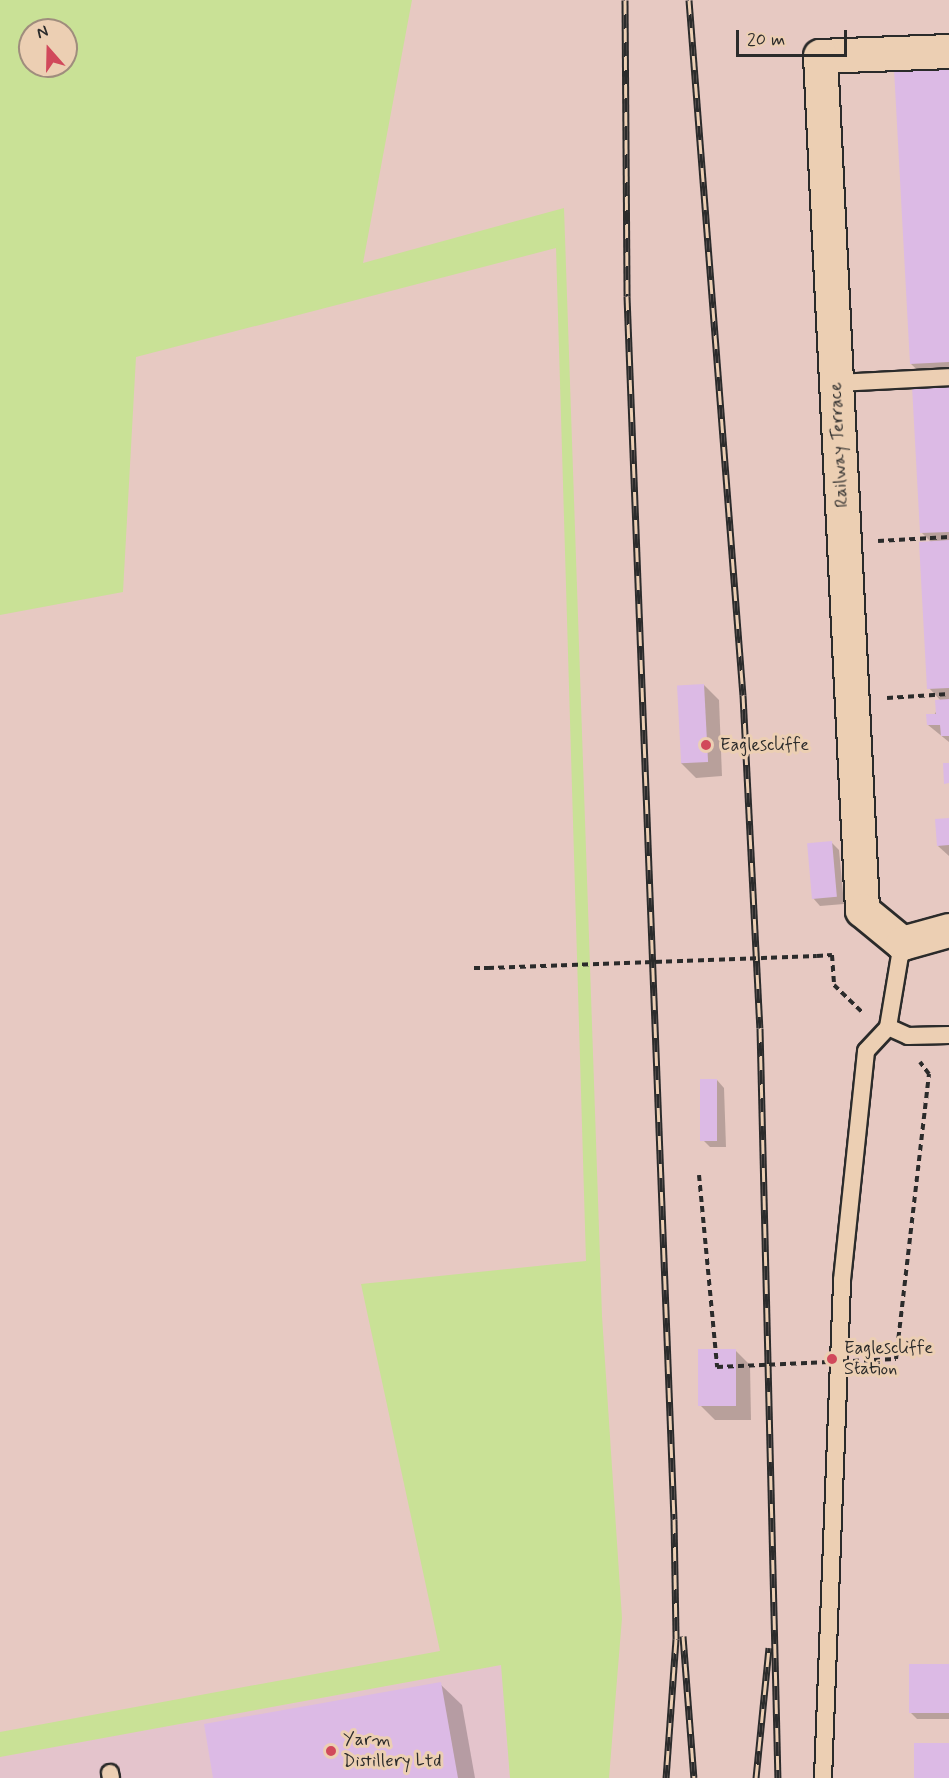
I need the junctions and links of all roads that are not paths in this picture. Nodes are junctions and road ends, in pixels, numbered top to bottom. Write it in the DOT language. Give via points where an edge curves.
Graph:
graph roads {
  1 [pos="949,51"];
  2 [pos="949,377"];
  3 [pos="836,382"];
  4 [pos="949,930"];
  5 [pos="902,943"];
  6 [pos="884,1031"];
  7 [pos="949,1035"];
  8 [pos="823,1778"];
  1 -- 3 [label="street, Railway Terrace" via="820,56"];
  2 -- 3 [label="lane"];
  3 -- 5 [label="street, Railway Terrace" via="862,910"];
  4 -- 5 [label="street"];
  5 -- 6 [label="lane"];
  6 -- 7 [label="lane" via="908,1036"];
  6 -- 8 [label="lane" via="866,1051 842,1280"];
}
